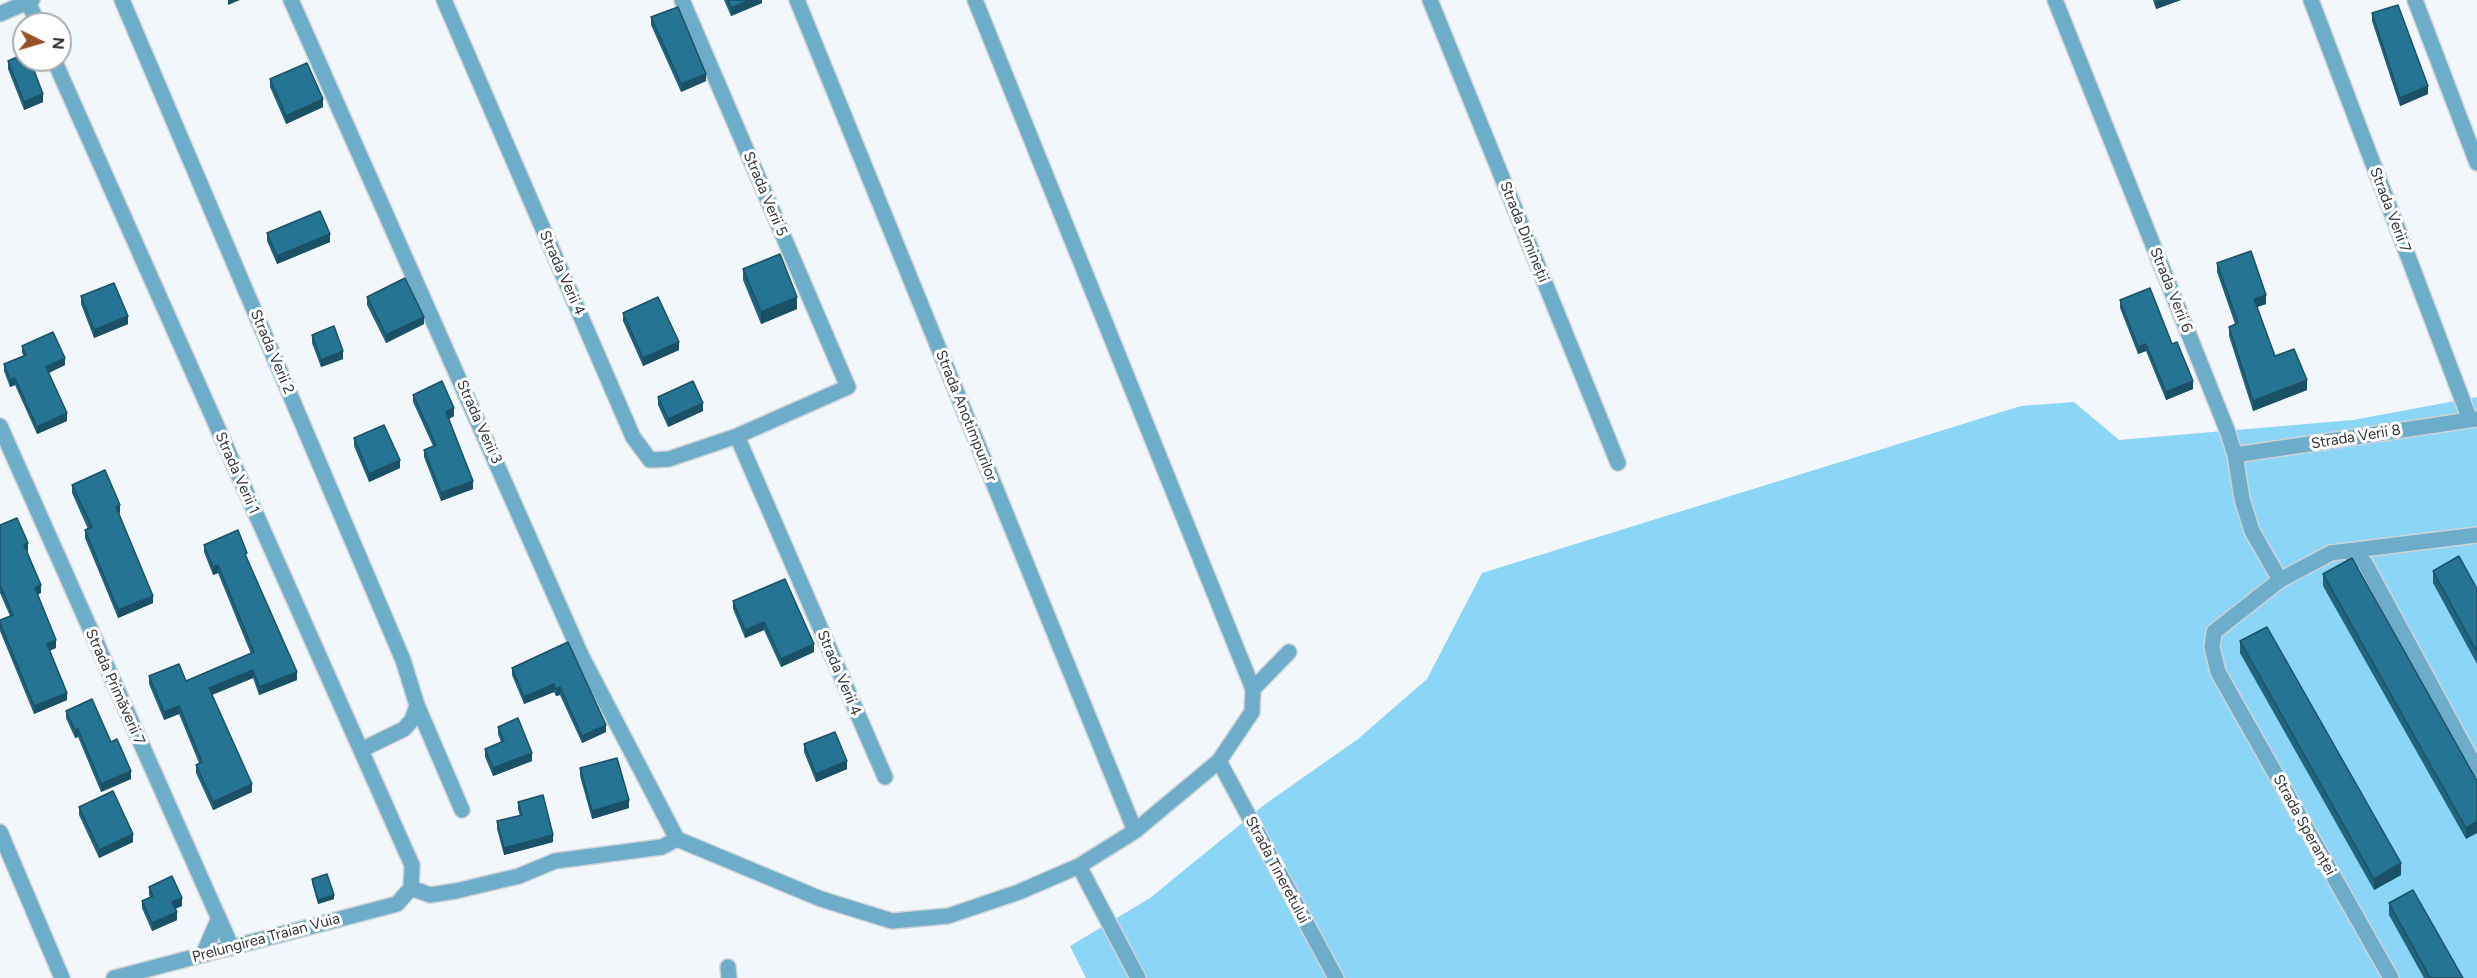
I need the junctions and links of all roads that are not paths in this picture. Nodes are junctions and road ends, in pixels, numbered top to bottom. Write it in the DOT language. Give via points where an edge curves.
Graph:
graph roads {
  1 [pos="122,0"];
  2 [pos="291,0"];
  3 [pos="444,0"];
  4 [pos="682,0"];
  5 [pos="797,0"];
  6 [pos="975,0"];
  7 [pos="1430,0"];
  8 [pos="2055,0"];
  9 [pos="2311,0"];
  10 [pos="2415,0"];
  11 [pos="30,1"];
  12 [pos="0,14"];
  13 [pos="59,72"];
  14 [pos="2477,163"];
  15 [pos="848,387"];
  16 [pos="2473,419"];
  17 [pos="0,426"];
  18 [pos="737,436"];
  19 [pos="2235,455"];
  20 [pos="1618,463"];
  21 [pos="2477,535"];
  22 [pos="2348,551"];
  23 [pos="2280,580"];
  24 [pos="1289,652"];
  25 [pos="1253,690"];
  26 [pos="417,705"];
  27 [pos="361,750"];
  28 [pos="1219,761"];
  29 [pos="2477,770"];
  30 [pos="885,777"];
  31 [pos="462,810"];
  32 [pos="1135,831"];
  33 [pos="0,832"];
  34 [pos="677,839"];
  35 [pos="1079,866"];
  36 [pos="411,888"];
  37 [pos="218,920"];
  38 [pos="231,948"];
  39 [pos="203,955"];
  40 [pos="62,978"];
  41 [pos="114,978"];
  42 [pos="1137,978"];
  43 [pos="1336,978"];
  44 [pos="2391,978"];
  1 -- 26 [label="street, Strada Verii 2" via="403,660"];
  2 -- 34 [label="street, Strada Verii 3" via="582,657"];
  3 -- 18 [label="street, Strada Verii 4" via="633,437 650,460 669,459"];
  4 -- 15 [label="street, Strada Verii 5"];
  5 -- 32 [label="street, Strada Anotimpurilor"];
  6 -- 25 [label="street"];
  7 -- 20 [label="street, Strada Dimineții"];
  8 -- 19 [label="street, Strada Verii 6"];
  9 -- 16 [label="street, Strada Verii 7"];
  10 -- 14 [label="street"];
  11 -- 12 [label="street"];
  13 -- 27 [label="street, Strada Verii 1"];
  15 -- 18 [label="street, Strada Verii 4"];
  16 -- 19 [label="street, Strada Verii 8"];
  17 -- 37 [label="street, Strada Primăverii 7"];
  18 -- 30 [label="street, Strada Verii 4"];
  19 -- 23 [label="street, Strada Verii 6" via="2252,531"];
  21 -- 22 [label="street"];
  22 -- 23 [label="street" via="2331,553"];
  22 -- 29 [label="street" via="2365,563"];
  23 -- 44 [label="street, Strada Speranței" via="2214,632 2212,647 2218,672"];
  24 -- 25 [label="street"];
  25 -- 28 [label="street" via="1252,712"];
  26 -- 27 [label="street" via="404,729"];
  26 -- 31 [label="street, Strada Verii 2"];
  27 -- 36 [label="street, Strada Verii 1" via="412,865"];
  28 -- 32 [label="street"];
  28 -- 43 [label="street, Strada Tineretului"];
  32 -- 35 [label="street"];
  33 -- 40 [label="street"];
  34 -- 35 [label="street" via="821,899 892,921 948,916"];
  34 -- 36 [label="street" via="662,847 555,861 519,876 456,891 430,895"];
  35 -- 42 [label="street"];
  36 -- 38 [label="street, Prelungirea Traian Vuia" via="398,904"];
  37 -- 38 [label="street, Strada Primăverii 7"];
  37 -- 39 [label="street"];
  38 -- 39 [label="street, Prelungirea Traian Vuia"];
  39 -- 41 [label="street, Prelungirea Traian Vuia"];
}
